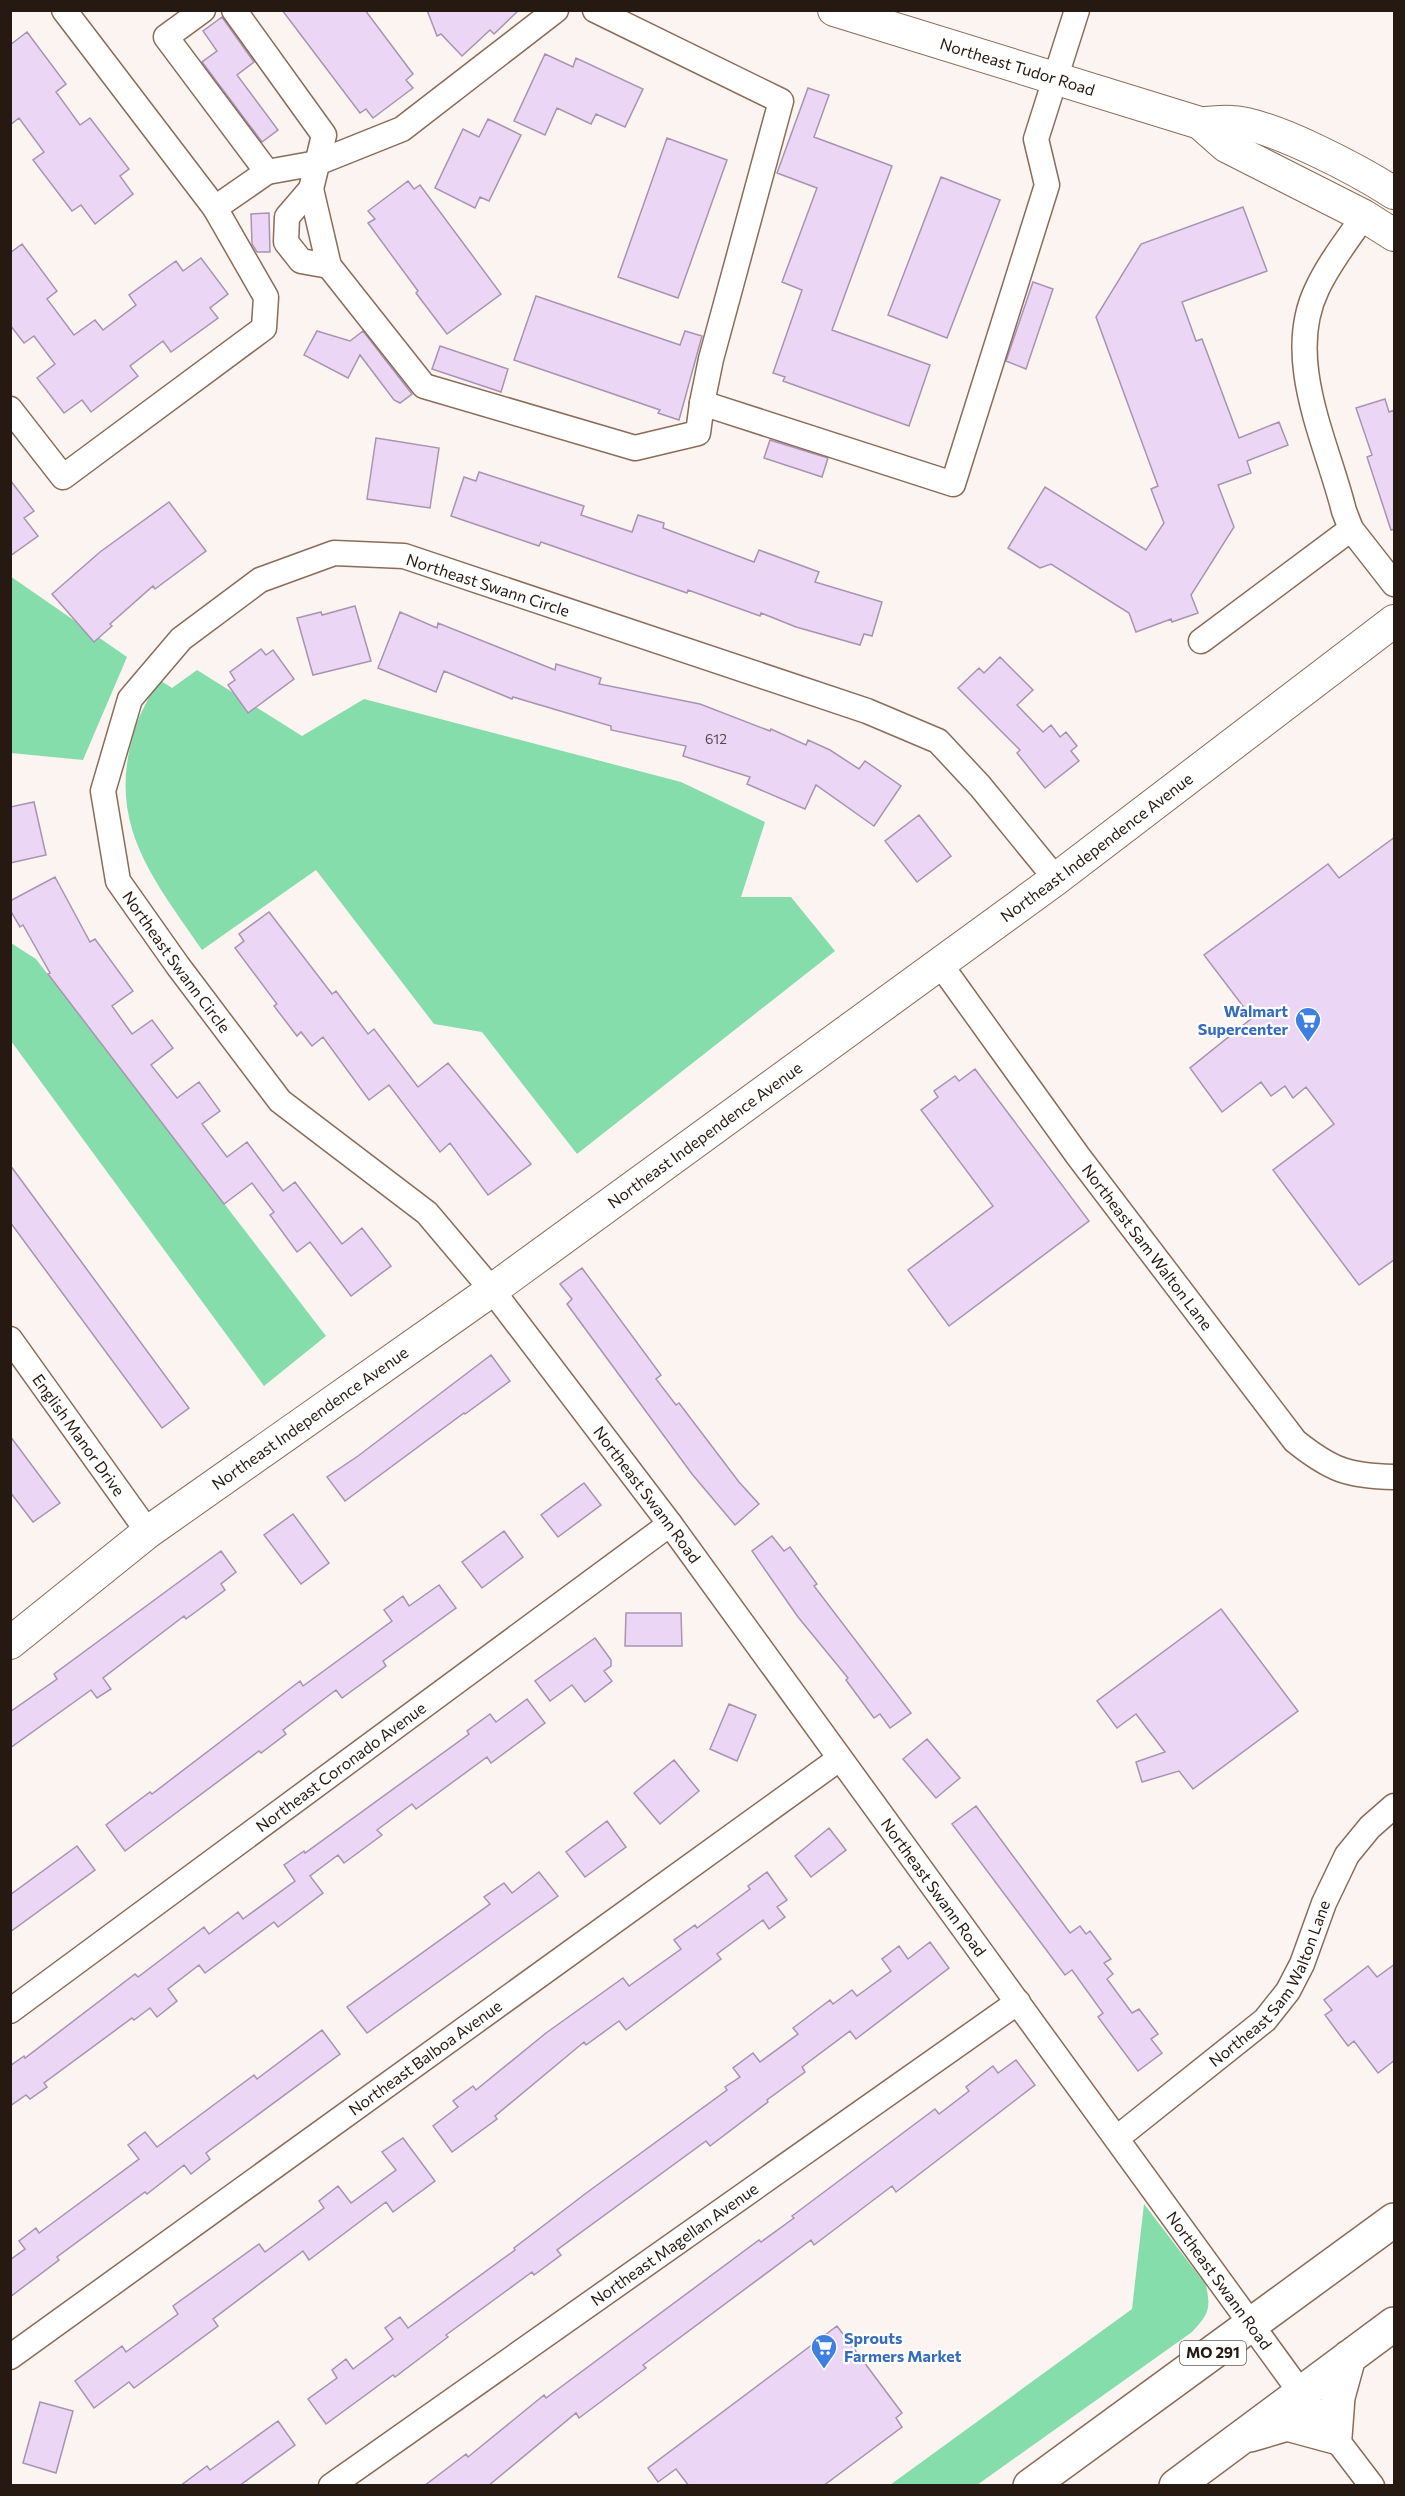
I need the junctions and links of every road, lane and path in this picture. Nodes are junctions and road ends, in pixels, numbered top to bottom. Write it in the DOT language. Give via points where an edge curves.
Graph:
graph roads {
  1 [pos="64,10"];
  2 [pos="203,10"];
  3 [pos="234,10"];
  4 [pos="556,10"];
  5 [pos="595,10"];
  6 [pos="834,10"];
  7 [pos="1077,10"];
  8 [pos="1055,79"];
  9 [pos="1200,123"];
  10 [pos="317,163"];
  11 [pos="267,172"];
  12 [pos="311,189"];
  13 [pos="1395,193"];
  14 [pos="215,208"];
  15 [pos="1364,216"];
  16 [pos="1395,235"];
  17 [pos="329,266"];
  18 [pos="702,403"];
  19 [pos="10,409"];
  20 [pos="1352,529"];
  21 [pos="1395,584"];
  22 [pos="1395,621"];
  23 [pos="1201,641"];
  24 [pos="1056,879"];
  25 [pos="940,964"];
  26 [pos="492,1290"];
  27 [pos="10,1339"];
  28 [pos="1395,1478"];
  29 [pos="670,1524"];
  30 [pos="148,1532"];
  31 [pos="10,1643"];
  32 [pos="839,1759"];
  33 [pos="1395,1806"];
  34 [pos="1018,2002"];
  35 [pos="10,2011"];
  36 [pos="1117,2138"];
  37 [pos="1395,2220"];
  38 [pos="1395,2324"];
  39 [pos="1251,2325"];
  40 [pos="10,2357"];
  41 [pos="1349,2357"];
  42 [pos="1301,2393"];
  43 [pos="1335,2437"];
  44 [pos="1240,2438"];
  45 [pos="331,2486"];
  46 [pos="1030,2486"];
  47 [pos="1176,2486"];
  48 [pos="1372,2486"];
  1 -- 14 [label="street"];
  2 -- 11 [label="street" via="166,37"];
  3 -- 10 [label="street" via="324,135"];
  4 -- 10 [label="street" via="402,129"];
  5 -- 18 [label="street" via="781,101"];
  6 -- 8 [label="street, Northeast Tudor Road"];
  7 -- 8 [label="street"];
  8 -- 9 [label="street, Northeast Tudor Road"];
  8 -- 18 [label="street" via="1036,139 1047,184 953,484"];
  9 -- 13 [label="street, Northeast Tudor Road" via="1234,122 1267,131"];
  9 -- 15 [label="street, Northeast Tudor Road" via="1226,146"];
  10 -- 11 [label="street"];
  10 -- 12 [label="street"];
  11 -- 14 [label="street"];
  12 -- 17 [label="street"];
  12 -- 17 [label="street" via="287,217 285,242 301,261"];
  14 -- 19 [label="street" via="266,297 264,328 63,477"];
  15 -- 16 [label="street, Northeast Tudor Road"];
  15 -- 20 [label="street" via="1316,290 1304,334 1307,384"];
  17 -- 18 [label="street" via="424,386 635,448 698,433"];
  20 -- 21 [label="street"];
  20 -- 23 [label="street"];
  22 -- 24 [label="street, Northeast Independence Avenue"];
  24 -- 25 [label="street, Northeast Independence Avenue"];
  24 -- 26 [label="street, Northeast Swann Circle" via="938,741 867,711 404,556 334,553 260,580 181,639 130,699 103,791 118,881 280,1101 428,1213"];
  25 -- 26 [label="street, Northeast Independence Avenue"];
  25 -- 28 [label="street, Northeast Sam Walton Lane" via="1078,1156 1295,1441 1346,1473"];
  26 -- 29 [label="street, Northeast Swann Road"];
  26 -- 30 [label="street, Northeast Independence Avenue"];
  27 -- 30 [label="street, English Manor Drive"];
  29 -- 32 [label="street, Northeast Swann Road"];
  29 -- 35 [label="street, Northeast Coronado Avenue"];
  30 -- 31 [label="street, Northeast Independence Avenue"];
  32 -- 34 [label="street, Northeast Swann Road"];
  32 -- 40 [label="street, Northeast Balboa Avenue"];
  33 -- 36 [label="street, Northeast Sam Walton Lane" via="1370,1827 1347,1855 1302,1964 1288,1991 1265,2020"];
  34 -- 36 [label="street, Northeast Swann Road"];
  34 -- 45 [label="street, Northeast Magellan Avenue"];
  36 -- 39 [label="street, Northeast Swann Road"];
  37 -- 39 [label="main road, MO 291"];
  38 -- 41 [label="main road"];
  39 -- 42 [label="street, Northeast Swann Road"];
  39 -- 46 [label="main road, MO 291"];
  41 -- 42 [label="main road"];
  41 -- 43 [label="main road" via="1338,2397"];
  42 -- 43 [label="street, Northeast Swann Road"];
  42 -- 44 [label="main road"];
  43 -- 44 [label="main road" via="1287,2424"];
  43 -- 48 [label="street, Northeast Swann Road"];
  44 -- 47 [label="main road"];
}
